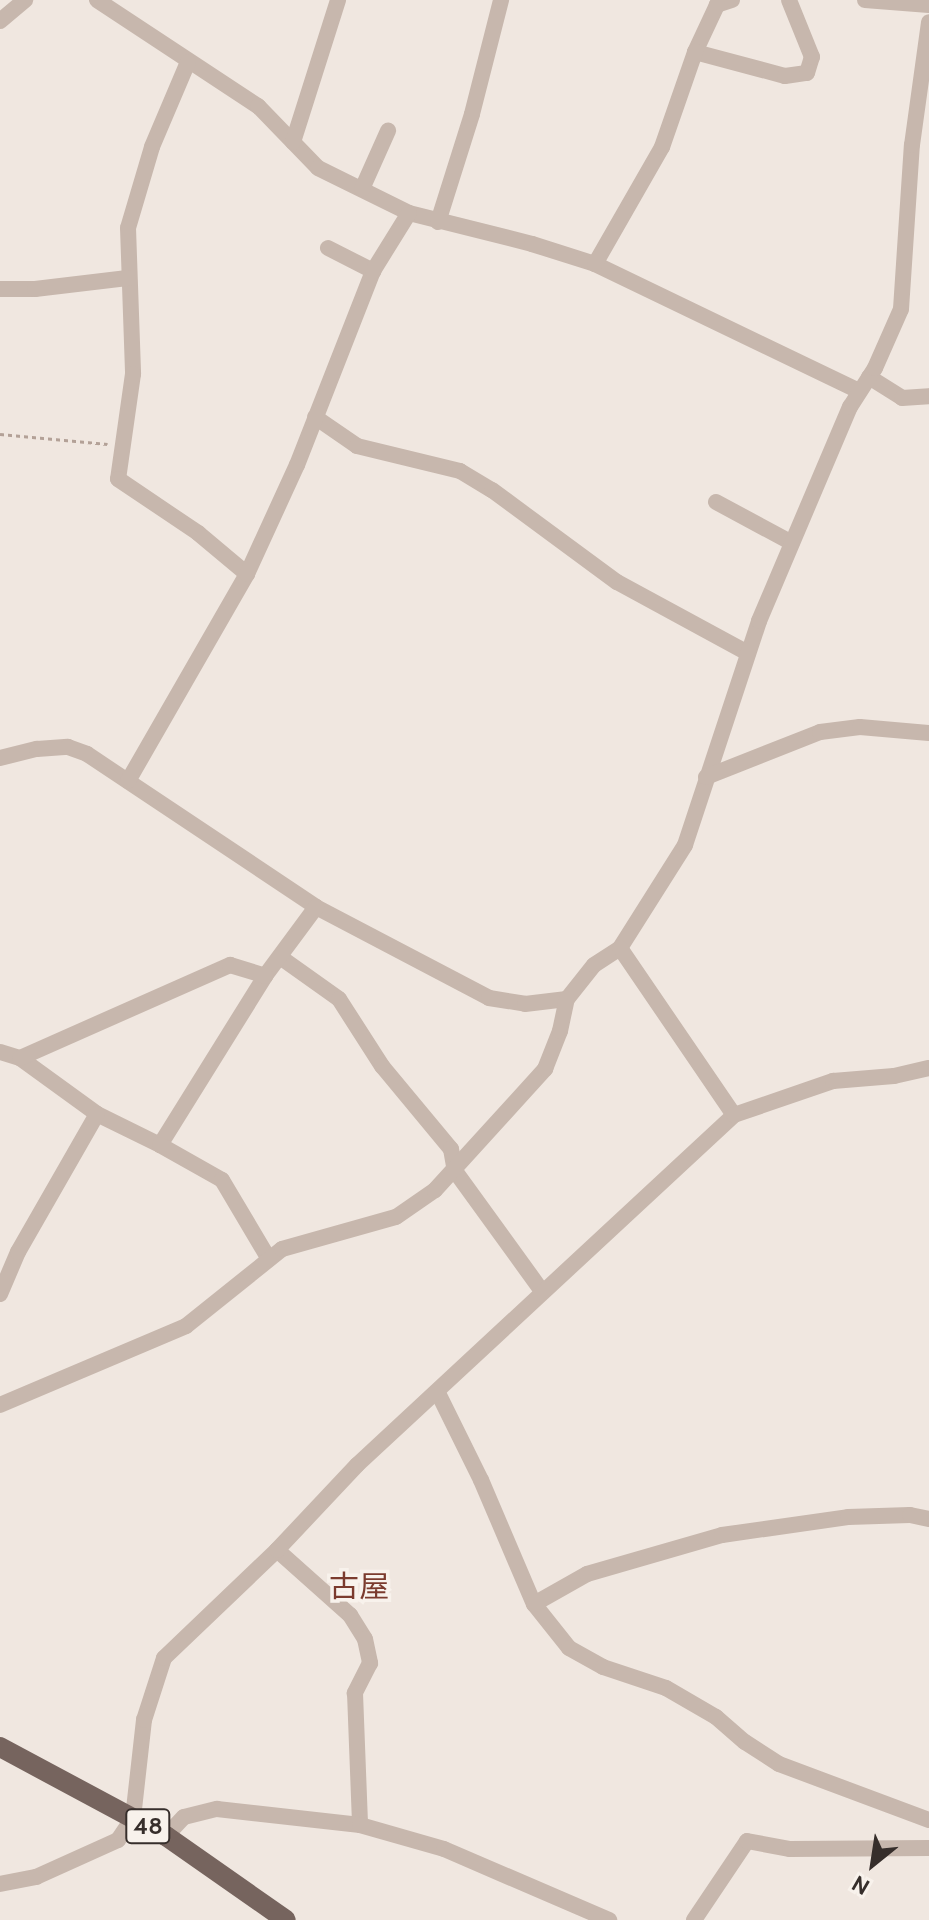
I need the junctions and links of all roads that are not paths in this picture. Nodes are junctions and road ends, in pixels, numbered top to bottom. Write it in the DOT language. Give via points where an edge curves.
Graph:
graph roads {
  1 [pos="25,0"];
  2 [pos="97,0"];
  3 [pos="338,0"];
  4 [pos="501,0"];
  5 [pos="732,0"];
  6 [pos="789,0"];
  7 [pos="865,0"];
  8 [pos="929,5"];
  9 [pos="0,21"];
  10 [pos="929,22"];
  11 [pos="695,52"];
  12 [pos="188,62"];
  13 [pos="388,131"];
  14 [pos="293,142"];
  15 [pos="362,189"];
  16 [pos="409,213"];
  17 [pos="438,222"];
  18 [pos="328,248"];
  19 [pos="595,264"];
  20 [pos="373,271"];
  21 [pos="127,278"];
  22 [pos="0,289"];
  23 [pos="864,384"];
  24 [pos="929,396"];
  25 [pos="315,417"];
  26 [pos="716,502"];
  27 [pos="792,543"];
  28 [pos="247,574"];
  29 [pos="748,653"];
  30 [pos="929,733"];
  31 [pos="0,758"];
  32 [pos="706,777"];
  33 [pos="128,781"];
  34 [pos="316,907"];
  35 [pos="620,948"];
  36 [pos="280,957"];
  37 [pos="265,976"];
  38 [pos="567,999"];
  39 [pos="0,1052"];
  40 [pos="20,1058"];
  41 [pos="929,1068"];
  42 [pos="97,1114"];
  43 [pos="734,1115"];
  44 [pos="160,1145"];
  45 [pos="455,1171"];
  46 [pos="269,1259"];
  47 [pos="541,1290"];
  48 [pos="0,1294"];
  49 [pos="438,1393"];
  50 [pos="0,1405"];
  51 [pos="929,1519"];
  52 [pos="277,1550"];
  53 [pos="534,1604"];
  54 [pos="0,1747"];
  55 [pos="133,1818"];
  56 [pos="929,1820"];
  57 [pos="360,1825"];
  58 [pos="166,1836"];
  59 [pos="929,1848"];
  60 [pos="0,1884"];
  61 [pos="286,1920"];
  62 [pos="609,1920"];
  63 [pos="694,1920"];
  1 -- 9 [label="street"];
  2 -- 12 [label="street"];
  3 -- 14 [label="street"];
  4 -- 17 [label="street"];
  5 -- 11 [label="street" via="717,5"];
  6 -- 11 [label="street" via="812,57 807,73 785,76"];
  7 -- 8 [label="street"];
  10 -- 23 [label="street" via="912,145 901,309"];
  11 -- 19 [label="street" via="662,147"];
  12 -- 14 [label="street" via="258,106"];
  12 -- 21 [label="street" via="152,147 128,228"];
  13 -- 15 [label="street"];
  14 -- 15 [label="street" via="318,168"];
  15 -- 16 [label="street"];
  16 -- 17 [label="street"];
  16 -- 20 [label="street"];
  17 -- 19 [label="street"];
  18 -- 20 [label="street"];
  19 -- 23 [label="street"];
  20 -- 25 [label="street"];
  21 -- 22 [label="street"];
  21 -- 28 [label="street" via="133,374 118,479"];
  23 -- 24 [label="street" via="902,398"];
  23 -- 27 [label="street"];
  25 -- 28 [label="street"];
  25 -- 29 [label="street" via="357,446 460,471 617,582"];
  26 -- 27 [label="street"];
  27 -- 29 [label="street"];
  28 -- 33 [label="street"];
  29 -- 32 [label="street"];
  30 -- 32 [label="street" via="860,727 820,732"];
  31 -- 33 [label="street" via="68,747"];
  32 -- 35 [label="street" via="685,845"];
  33 -- 34 [label="street"];
  34 -- 36 [label="street"];
  34 -- 38 [label="street" via="489,998 525,1004"];
  35 -- 38 [label="street" via="594,965"];
  35 -- 43 [label="street"];
  36 -- 37 [label="street"];
  36 -- 45 [label="street" via="339,999 382,1066 451,1149"];
  37 -- 40 [label="street" via="230,965"];
  37 -- 44 [label="street"];
  38 -- 45 [label="street" via="545,1069"];
  39 -- 40 [label="street"];
  40 -- 42 [label="street"];
  41 -- 43 [label="street" via="833,1081"];
  42 -- 44 [label="street"];
  42 -- 48 [label="street" via="18,1252"];
  43 -- 47 [label="street"];
  44 -- 46 [label="street" via="222,1180"];
  45 -- 46 [label="street" via="396,1217 282,1249"];
  45 -- 47 [label="street"];
  46 -- 50 [label="street" via="186,1326"];
  47 -- 49 [label="street"];
  49 -- 52 [label="street" via="357,1465"];
  49 -- 53 [label="street"];
  51 -- 53 [label="street" via="848,1517 722,1535 587,1574"];
  52 -- 55 [label="street" via="164,1658 144,1720"];
  52 -- 57 [label="street" via="350,1615 365,1639 370,1663 355,1693"];
  53 -- 56 [label="street" via="569,1648 603,1667 666,1688 779,1764"];
  54 -- 55 [label="main road, 48"];
  55 -- 58 [label="main road, 48"];
  55 -- 60 [label="street" via="118,1840 36,1877"];
  57 -- 58 [label="street" via="217,1809 184,1817"];
  57 -- 62 [label="street" via="444,1849"];
  58 -- 61 [label="main road, 48"];
  59 -- 63 [label="street" via="790,1849 747,1841"];
}
